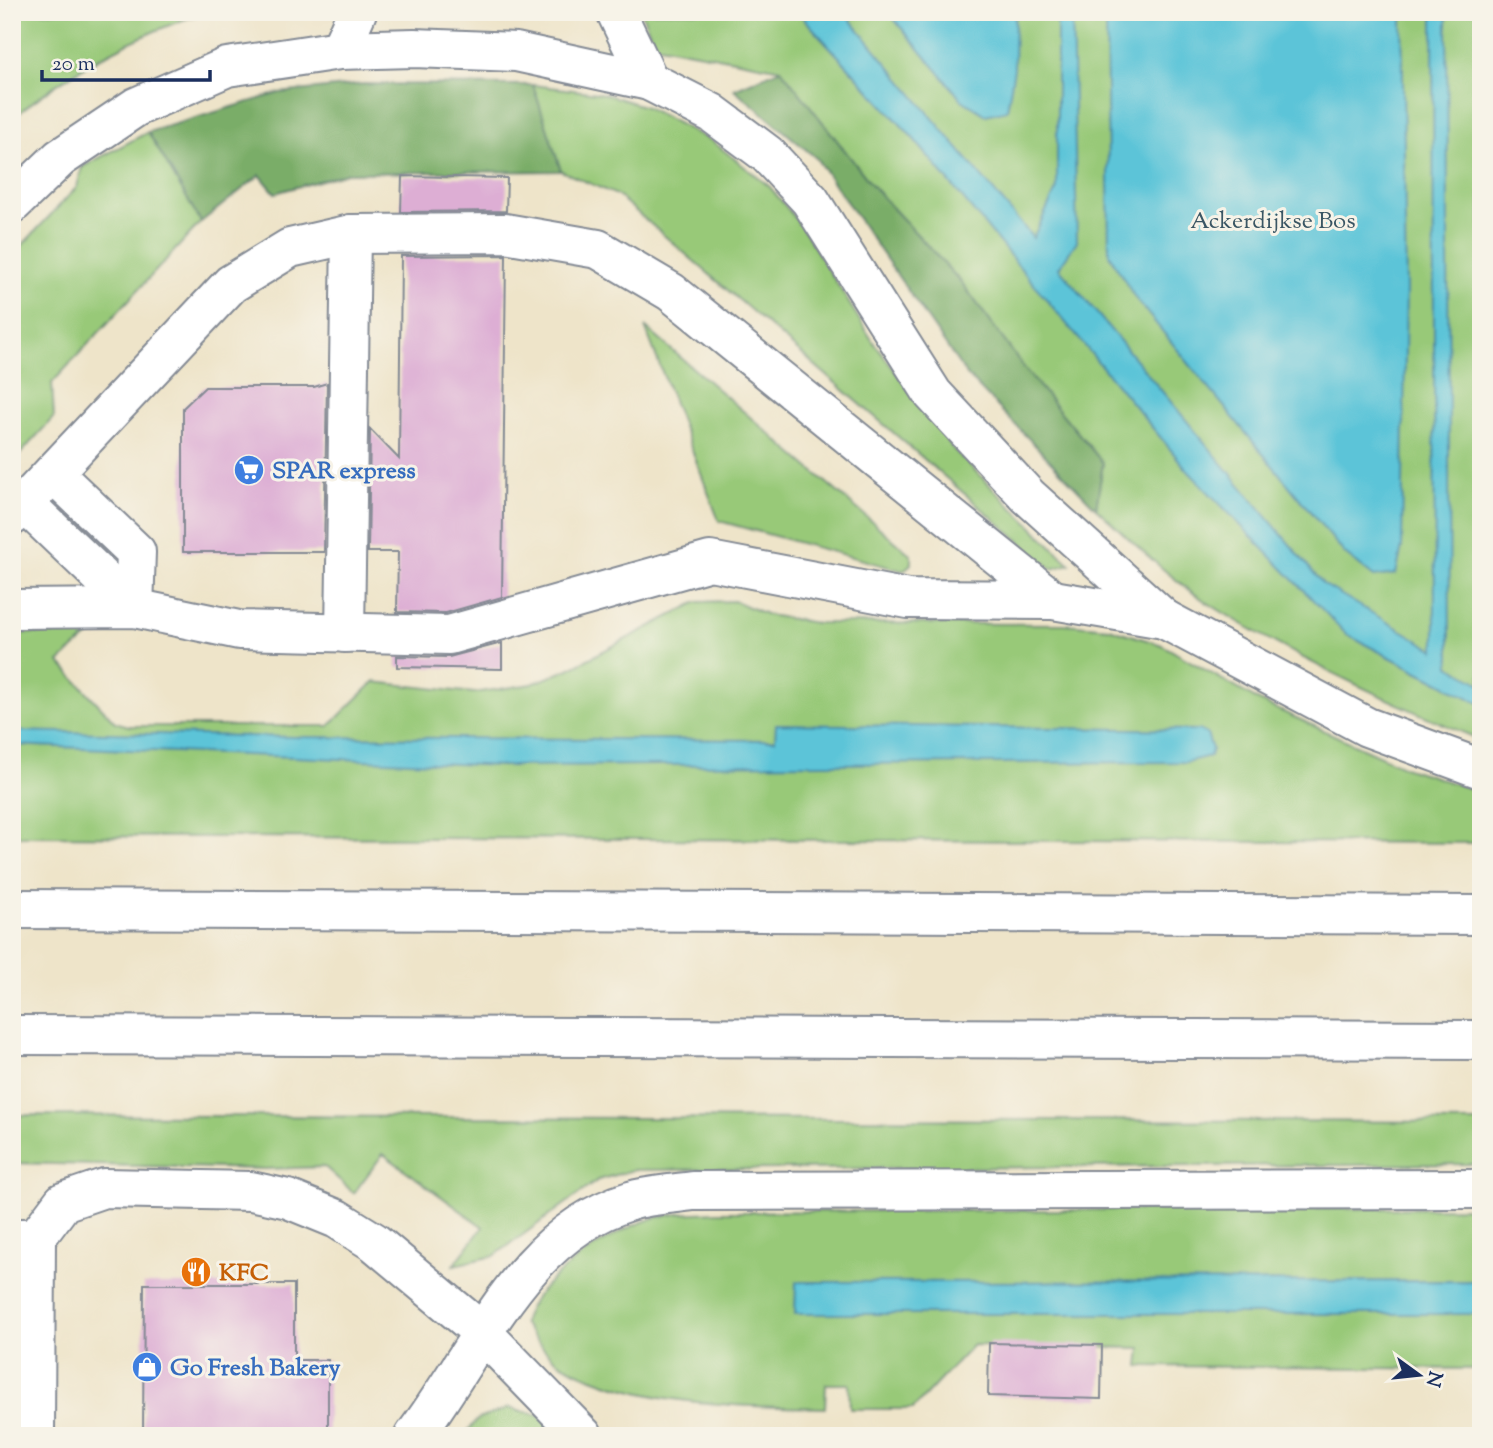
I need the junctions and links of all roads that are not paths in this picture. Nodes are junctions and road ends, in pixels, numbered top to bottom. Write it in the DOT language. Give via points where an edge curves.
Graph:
graph roads {
  1 [pos="357,12"];
  2 [pos="616,12"];
  3 [pos="340,50"];
  4 [pos="649,81"];
  5 [pos="12,204"];
  6 [pos="351,234"];
  7 [pos="52,473"];
  8 [pos="18,509"];
  9 [pos="1053,600"];
  10 [pos="134,608"];
  11 [pos="12,609"];
  12 [pos="1164,619"];
  13 [pos="345,633"];
  14 [pos="1481,769"];
  15 [pos="12,909"];
  16 [pos="1481,915"];
  17 [pos="12,1035"];
  18 [pos="1481,1040"];
  19 [pos="1481,1189"];
  20 [pos="24,1238"];
  21 [pos="482,1332"];
  22 [pos="35,1436"];
  23 [pos="414,1436"];
  24 [pos="583,1436"];
  1 -- 3 [label="main road"];
  2 -- 4 [label="main road"];
  3 -- 4 [label="main road" via="516,52"];
  3 -- 5 [label="main road" via="227,67 136,107 61,158"];
  4 -- 12 [label="main road" via="712,113 767,154 810,200 933,394 1028,496"];
  6 -- 7 [label="main road" via="290,248 231,284"];
  6 -- 9 [label="main road" via="505,233 598,249 671,292"];
  6 -- 13 [label="main road"];
  7 -- 8 [label="main road"];
  7 -- 10 [label="main road" via="136,552"];
  8 -- 10 [label="main road"];
  9 -- 12 [label="main road"];
  9 -- 13 [label="main road" via="908,599 710,561 449,635"];
  10 -- 11 [label="main road"];
  10 -- 13 [label="main road" via="239,630"];
  12 -- 14 [label="main road" via="1367,727"];
  15 -- 16 [label="main road"];
  17 -- 18 [label="main road"];
  19 -- 21 [label="main road" via="693,1191 630,1200 578,1226 540,1257"];
  20 -- 21 [label="main road" via="63,1202 104,1188 251,1191 288,1199 337,1219 374,1242"];
  20 -- 22 [label="main road"];
  21 -- 23 [label="main road"];
  21 -- 24 [label="main road"];
}
